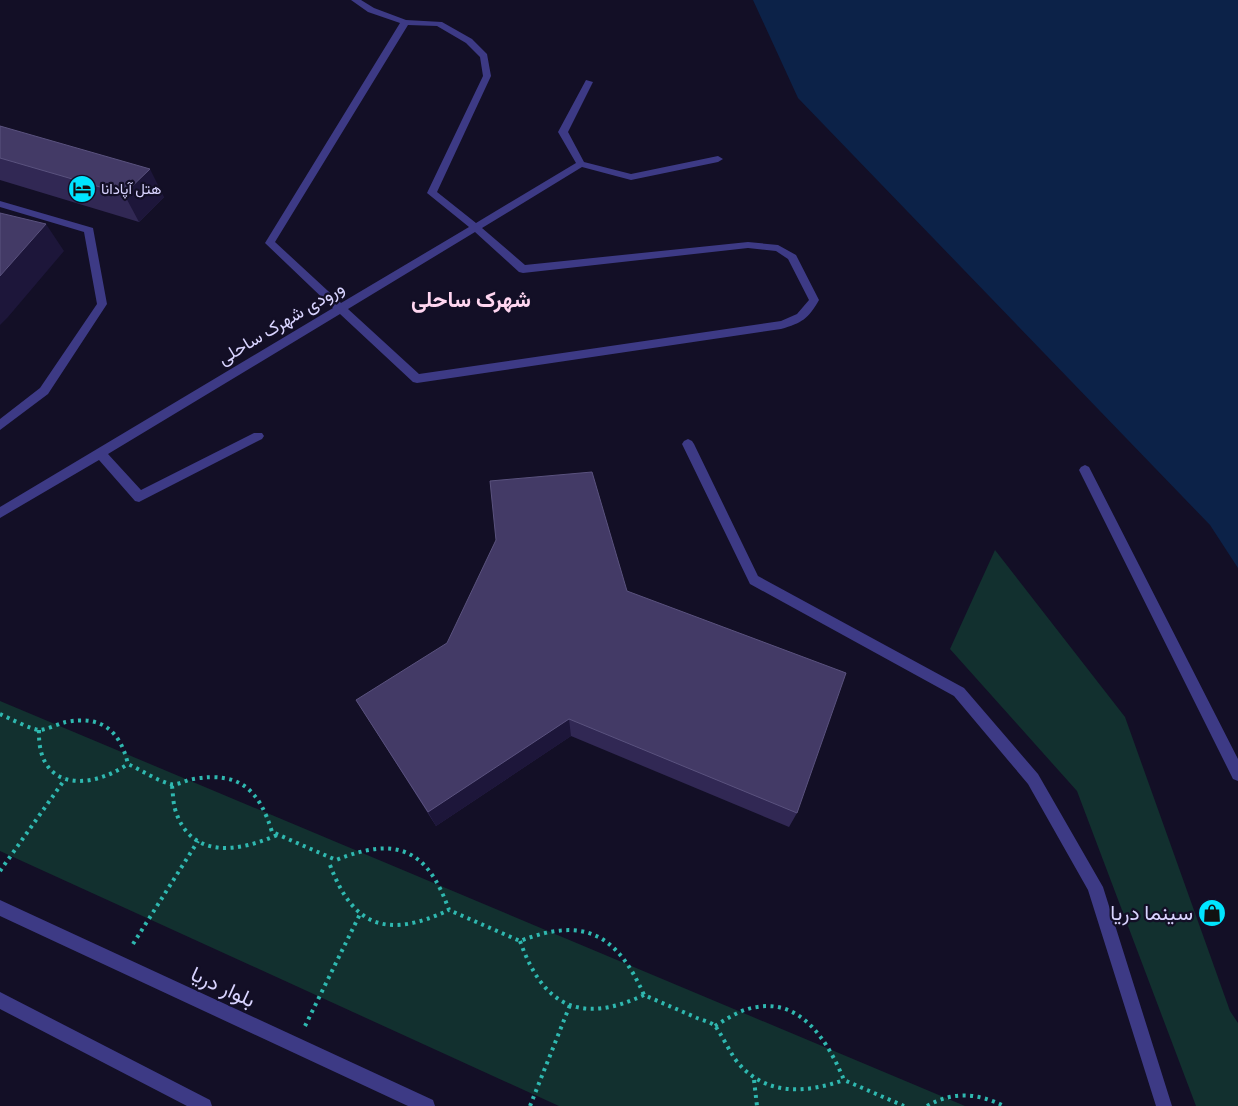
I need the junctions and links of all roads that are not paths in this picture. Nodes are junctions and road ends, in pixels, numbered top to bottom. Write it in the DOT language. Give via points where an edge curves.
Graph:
graph roads {
  1 [pos="355,0"];
  2 [pos="406,22"];
  3 [pos="589,82"];
  4 [pos="718,159"];
  5 [pos="580,164"];
  6 [pos="0,204"];
  7 [pos="475,227"];
  8 [pos="340,308"];
  9 [pos="0,424"];
  10 [pos="258,436"];
  11 [pos="688,444"];
  12 [pos="99,452"];
  13 [pos="1085,470"];
  14 [pos="0,513"];
  15 [pos="1238,774"];
  16 [pos="0,908"];
  17 [pos="0,1000"];
  18 [pos="204,1106"];
  19 [pos="427,1106"];
  20 [pos="1164,1106"];
  1 -- 2 [label="street" via="371,10"];
  2 -- 7 [label="street" via="439,24 469,41 484,56 487,76 432,193"];
  2 -- 8 [label="street" via="270,243"];
  3 -- 5 [label="street" via="563,132"];
  4 -- 5 [label="street" via="631,177"];
  5 -- 7 [label="street, ورودی شهرک ساحلی"];
  6 -- 9 [label="street" via="89,230 102,304 44,391"];
  7 -- 8 [label="street, ورودی شهرک ساحلی"];
  7 -- 8 [label="street" via="523,269 748,245 778,248 792,257 814,300 801,319 781,325 417,379"];
  8 -- 12 [label="street, ورودی شهرک ساحلی"];
  10 -- 12 [label="street" via="138,497"];
  11 -- 20 [label="street" via="754,580 959,692 1033,779 1095,887"];
  12 -- 14 [label="street, ورودی شهرک ساحلی"];
  13 -- 15 [label="street"];
  16 -- 19 [label="street, بلوار دریا"];
  17 -- 18 [label="street"];
}
